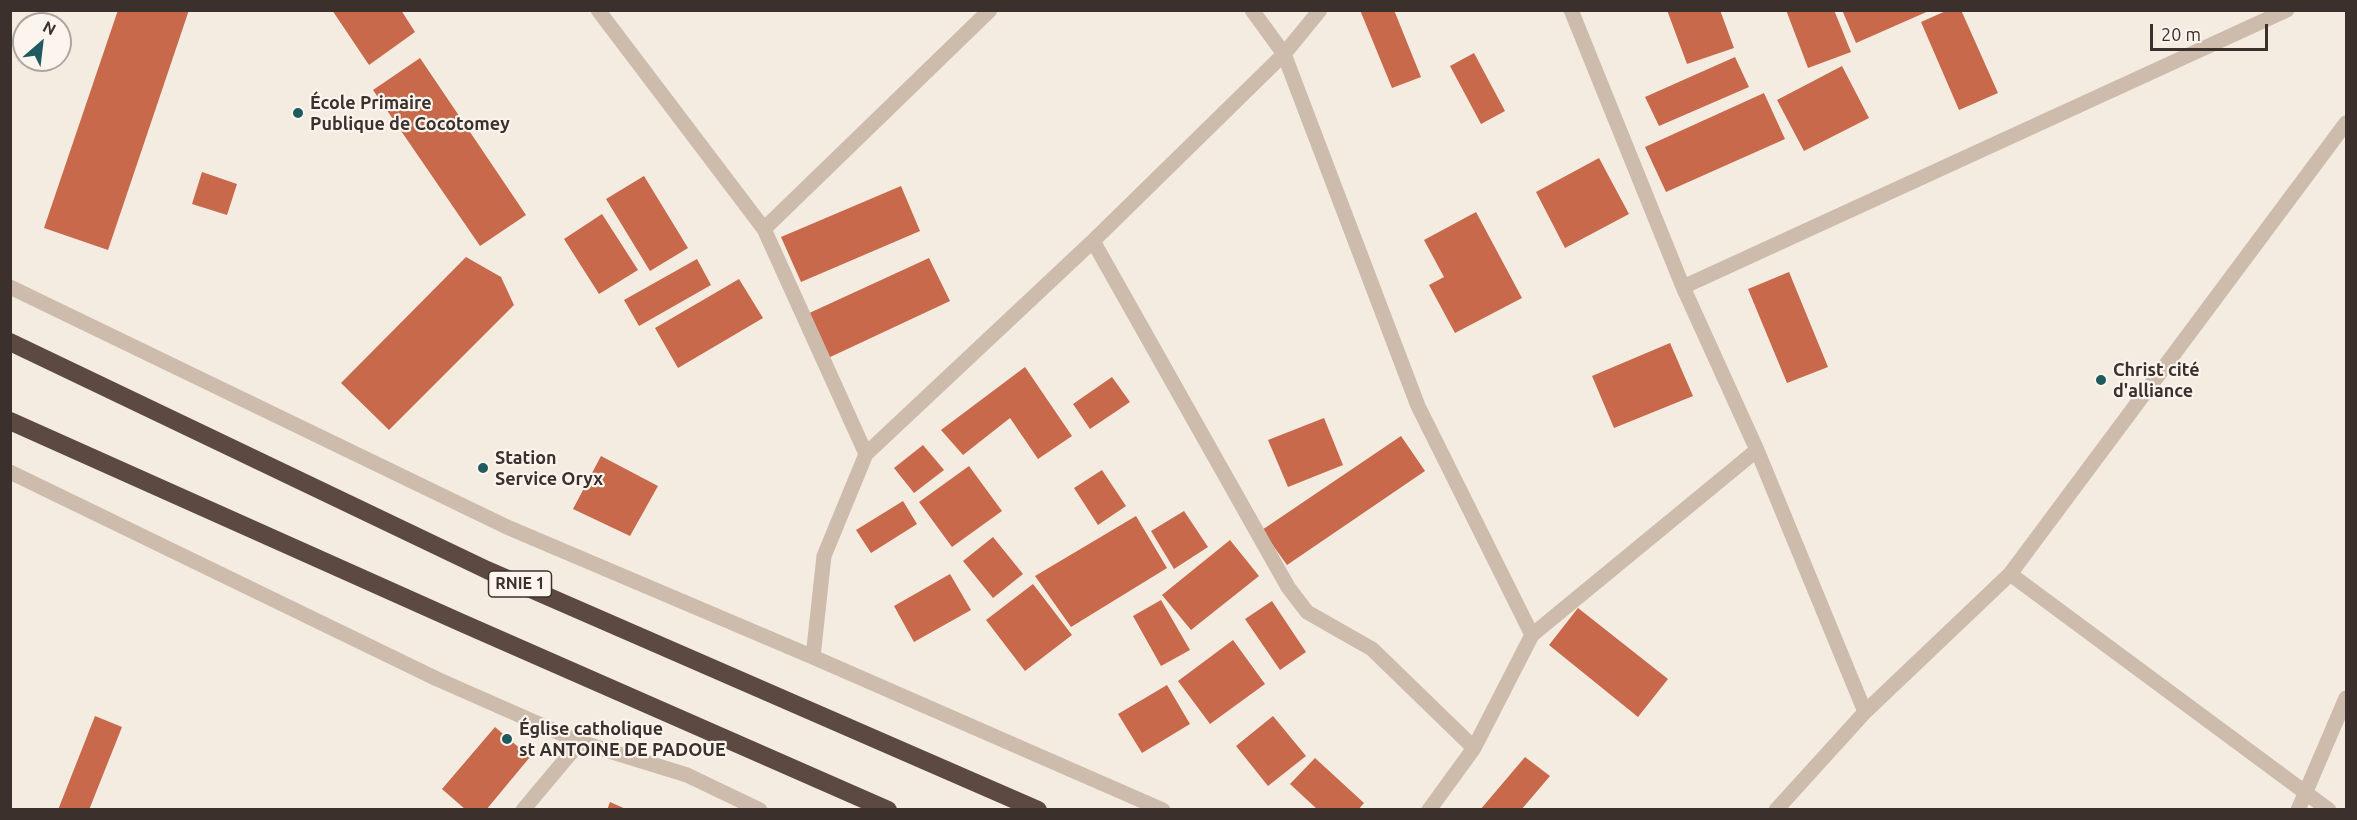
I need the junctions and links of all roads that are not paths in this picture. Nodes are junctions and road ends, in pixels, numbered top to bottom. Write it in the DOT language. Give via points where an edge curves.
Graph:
graph roads {
  1 [pos="598,10"];
  2 [pos="990,10"];
  3 [pos="1252,10"];
  4 [pos="1320,10"];
  5 [pos="2288,10"];
  6 [pos="1576,12"];
  7 [pos="1284,54"];
  8 [pos="2346,123"];
  9 [pos="764,229"];
  10 [pos="1093,241"];
  11 [pos="10,287"];
  12 [pos="1683,287"];
  13 [pos="10,342"];
  14 [pos="10,421"];
  15 [pos="1757,450"];
  16 [pos="867,454"];
  17 [pos="10,472"];
  18 [pos="2010,573"];
  19 [pos="1532,635"];
  20 [pos="813,657"];
  21 [pos="2346,698"];
  22 [pos="1865,712"];
  23 [pos="580,742"];
  24 [pos="1474,748"];
  25 [pos="2305,792"];
  26 [pos="523,810"];
  27 [pos="760,810"];
  28 [pos="888,810"];
  29 [pos="1038,810"];
  30 [pos="1163,810"];
  31 [pos="1429,810"];
  32 [pos="1776,810"];
  33 [pos="2298,810"];
  34 [pos="2329,810"];
  1 -- 9 [label="street"];
  2 -- 9 [label="street"];
  3 -- 7 [label="street"];
  4 -- 7 [label="street"];
  5 -- 12 [label="street"];
  6 -- 12 [label="street"];
  7 -- 10 [label="street"];
  7 -- 19 [label="street" via="1418,406"];
  8 -- 18 [label="street"];
  9 -- 16 [label="street"];
  10 -- 16 [label="street"];
  10 -- 24 [label="street" via="1288,587 1307,612 1372,649"];
  11 -- 20 [label="street" via="507,527"];
  12 -- 15 [label="street"];
  13 -- 29 [label="highway, RNIE 1" via="487,570"];
  14 -- 28 [label="highway"];
  15 -- 19 [label="street"];
  15 -- 22 [label="street"];
  16 -- 20 [label="street" via="824,556"];
  17 -- 23 [label="street" via="437,679"];
  18 -- 22 [label="street"];
  18 -- 25 [label="street"];
  19 -- 24 [label="street"];
  20 -- 30 [label="street"];
  21 -- 25 [label="street"];
  22 -- 32 [label="street"];
  23 -- 26 [label="street"];
  23 -- 27 [label="street" via="687,775"];
  24 -- 31 [label="street"];
  25 -- 33 [label="street"];
  25 -- 34 [label="street"];
}
